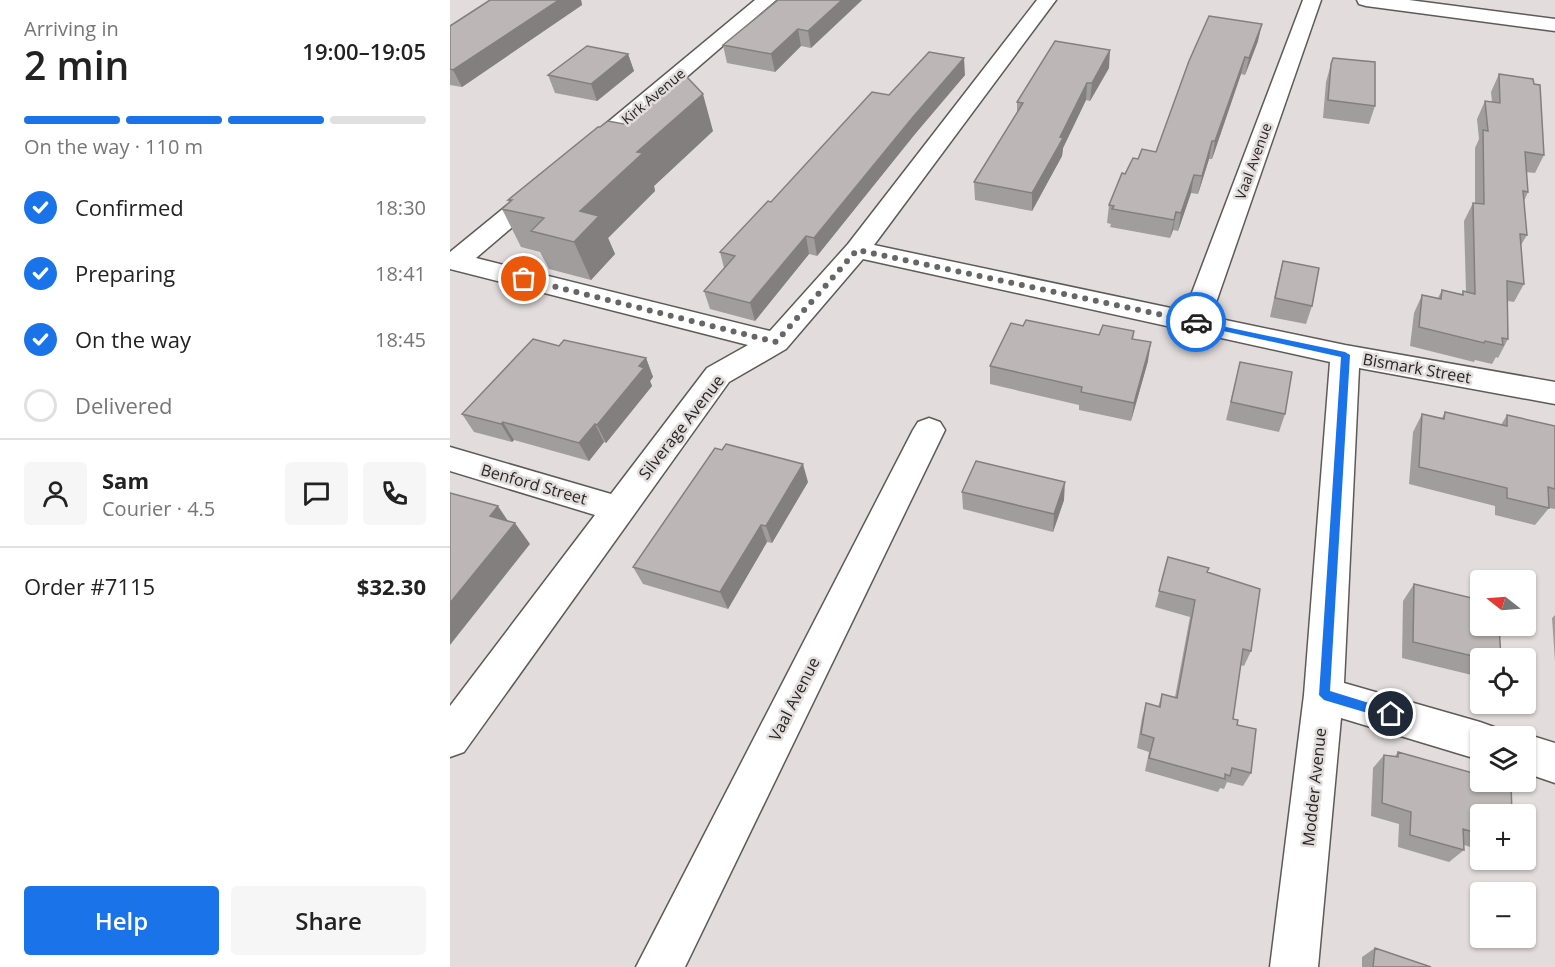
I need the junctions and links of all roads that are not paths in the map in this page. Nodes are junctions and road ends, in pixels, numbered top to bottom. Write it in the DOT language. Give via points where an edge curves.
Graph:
graph roads {
  1 [pos="767,0"];
  2 [pos="1047,0"];
  3 [pos="1312,0"];
  4 [pos="1366,0"];
  5 [pos="1555,25"];
  6 [pos="575,162"];
  7 [pos="556,177"];
  8 [pos="857,250"];
  9 [pos="453,261"];
  10 [pos="1195,322"];
  11 [pos="776,342"];
  12 [pos="1345,355"];
  13 [pos="1555,393"];
  14 [pos="929,430"];
  15 [pos="450,459"];
  16 [pos="618,509"];
  17 [pos="1324,695"];
  18 [pos="450,738"];
  19 [pos="1470,738"];
  20 [pos="1536,757"];
  21 [pos="1555,763"];
  22 [pos="660,967"];
  23 [pos="1294,967"];
  1 -- 6 [label="street, Kirk Avenue"];
  2 -- 8 [label="street, Silverage Avenue"];
  3 -- 10 [label="street, Vaal Avenue"];
  4 -- 5 [label="street"];
  7 -- 9 [label="street"];
  8 -- 10 [label="street, Bismark Street"];
  8 -- 11 [label="street, Silverage Avenue"];
  9 -- 11 [label="street"];
  10 -- 12 [label="street, Bismark Street"];
  11 -- 16 [label="street, Silverage Avenue" via="718,375"];
  12 -- 13 [label="street, Bismark Street"];
  12 -- 17 [label="street, Modder Avenue"];
  14 -- 22 [label="street, Vaal Avenue"];
  15 -- 16 [label="street, Benford Street"];
  16 -- 18 [label="street, Silverage Avenue"];
  17 -- 19 [label="street"];
  17 -- 23 [label="street, Modder Avenue"];
  20 -- 21 [label="street"];
}
